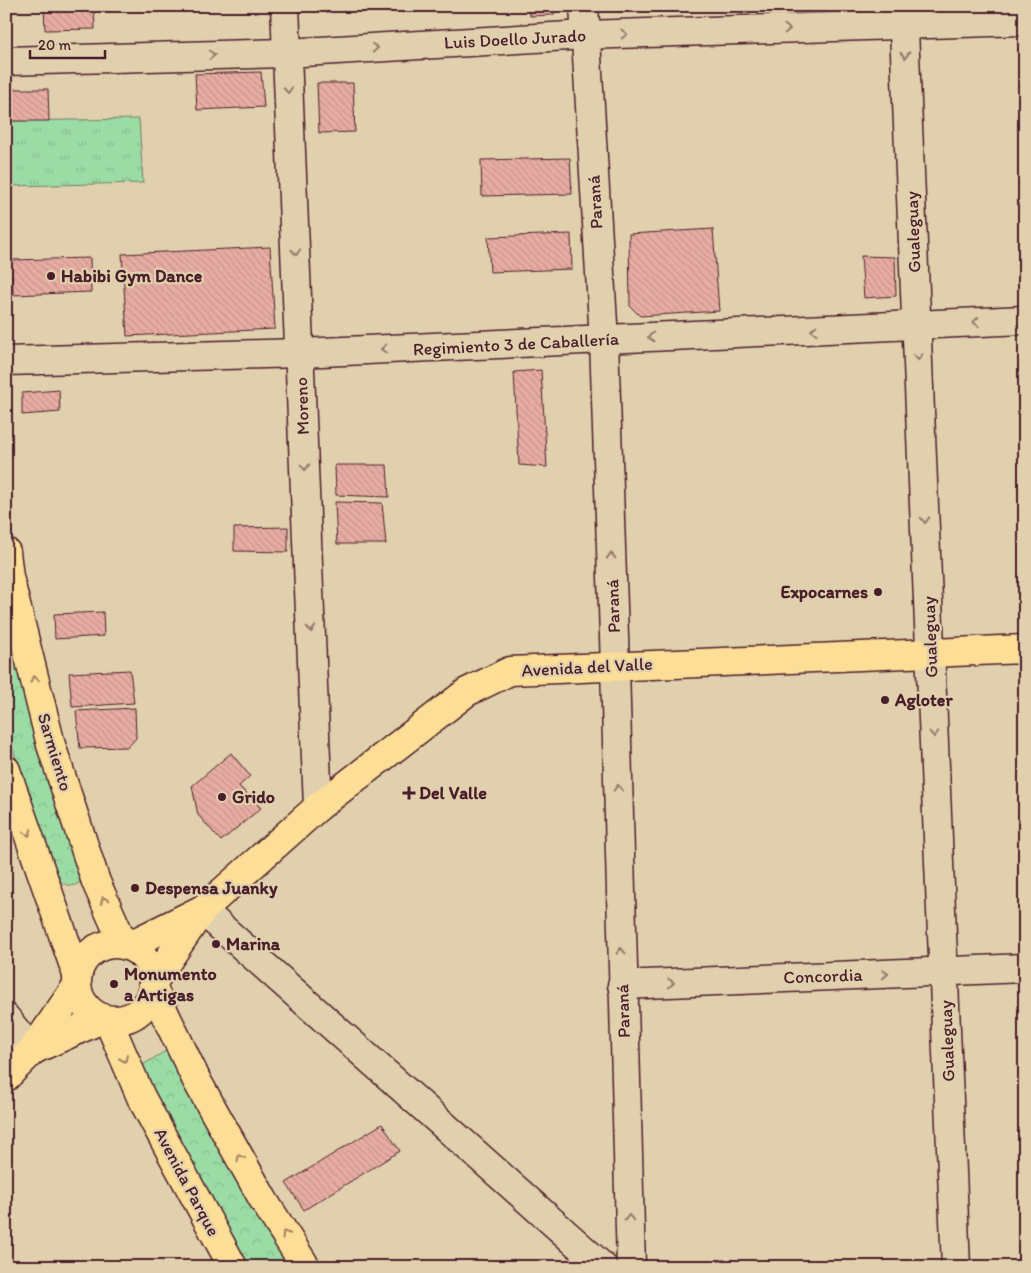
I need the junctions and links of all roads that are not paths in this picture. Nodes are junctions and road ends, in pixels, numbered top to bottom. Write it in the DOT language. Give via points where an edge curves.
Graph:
graph roads {
  1 [pos="285,6"];
  2 [pos="584,6"];
  3 [pos="904,16"];
  4 [pos="1025,21"];
  5 [pos="585,35"];
  6 [pos="287,53"];
  7 [pos="6,62"];
  8 [pos="1025,320"];
  9 [pos="917,325"];
  10 [pos="604,340"];
  11 [pos="300,353"];
  12 [pos="6,361"];
  13 [pos="6,552"];
  14 [pos="1025,649"];
  15 [pos="930,653"];
  16 [pos="615,666"];
  17 [pos="6,770"];
  18 [pos="318,807"];
  19 [pos="202,910"];
  20 [pos="126,945"];
  21 [pos="1025,968"];
  22 [pos="944,971"];
  23 [pos="77,981"];
  24 [pos="622,985"];
  25 [pos="153,986"];
  26 [pos="6,1018"];
  27 [pos="105,1019"];
  28 [pos="32,1051"];
  29 [pos="6,1076"];
  30 [pos="299,1264"];
  31 [pos="233,1267"];
  32 [pos="603,1267"];
  33 [pos="630,1267"];
  34 [pos="956,1267"];
  1 -- 6 [label="street, Moreno"];
  2 -- 5 [label="street, Paraná"];
  3 -- 4 [label="street, Luis Doello Jurado"];
  5 -- 3 [label="street, Luis Doello Jurado, one-way"];
  3 -- 9 [label="street, Gualeguay, one-way"];
  6 -- 5 [label="street, Luis Doello Jurado, one-way"];
  5 -- 10 [label="street, Paraná"];
  7 -- 6 [label="street, Luis Doello Jurado, one-way"];
  6 -- 11 [label="street, Moreno, one-way"];
  8 -- 9 [label="street, Regimiento 3 de Caballería, one-way"];
  9 -- 10 [label="street, Regimiento 3 de Caballería, one-way"];
  9 -- 15 [label="street, Gualeguay, one-way"];
  10 -- 11 [label="street, Regimiento 3 de Caballería, one-way"];
  16 -- 10 [label="street, Paraná, one-way"];
  11 -- 12 [label="street, Regimiento 3 de Caballería"];
  11 -- 18 [label="street, Moreno, one-way"];
  20 -- 13 [label="main road, Sarmiento, one-way" via="96,882 51,745 9,577"];
  14 -- 15 [label="main road, Avenida del Valle"];
  15 -- 16 [label="main road, Avenida del Valle"];
  15 -- 22 [label="street, Gualeguay, one-way"];
  16 -- 18 [label="main road, Avenida del Valle" via="510,671 467,692"];
  24 -- 16 [label="street, Paraná, one-way"];
  17 -- 23 [label="main road, one-way"];
  18 -- 19 [label="main road, Avenida del Valle"];
  19 -- 20 [label="main road"];
  19 -- 25 [label="main road"];
  19 -- 32 [label="street"];
  20 -- 23 [label="main road" via="102,946 90,952 82,963"];
  20 -- 25 [label="main road" via="140,953 148,963"];
  21 -- 22 [label="street, Concordia"];
  24 -- 22 [label="street, Concordia, one-way"];
  22 -- 34 [label="street, Gualeguay"];
  23 -- 27 [label="main road" via="80,999 87,1009"];
  23 -- 28 [label="main road"];
  33 -- 24 [label="street, Paraná, one-way"];
  25 -- 27 [label="main road" via="149,1000 132,1017"];
  30 -- 25 [label="main road, one-way" via="197,1081"];
  26 -- 28 [label="street"];
  27 -- 28 [label="main road"];
  27 -- 31 [label="main road, Avenida Parque, one-way" via="141,1097"];
  28 -- 29 [label="main road"];
}
